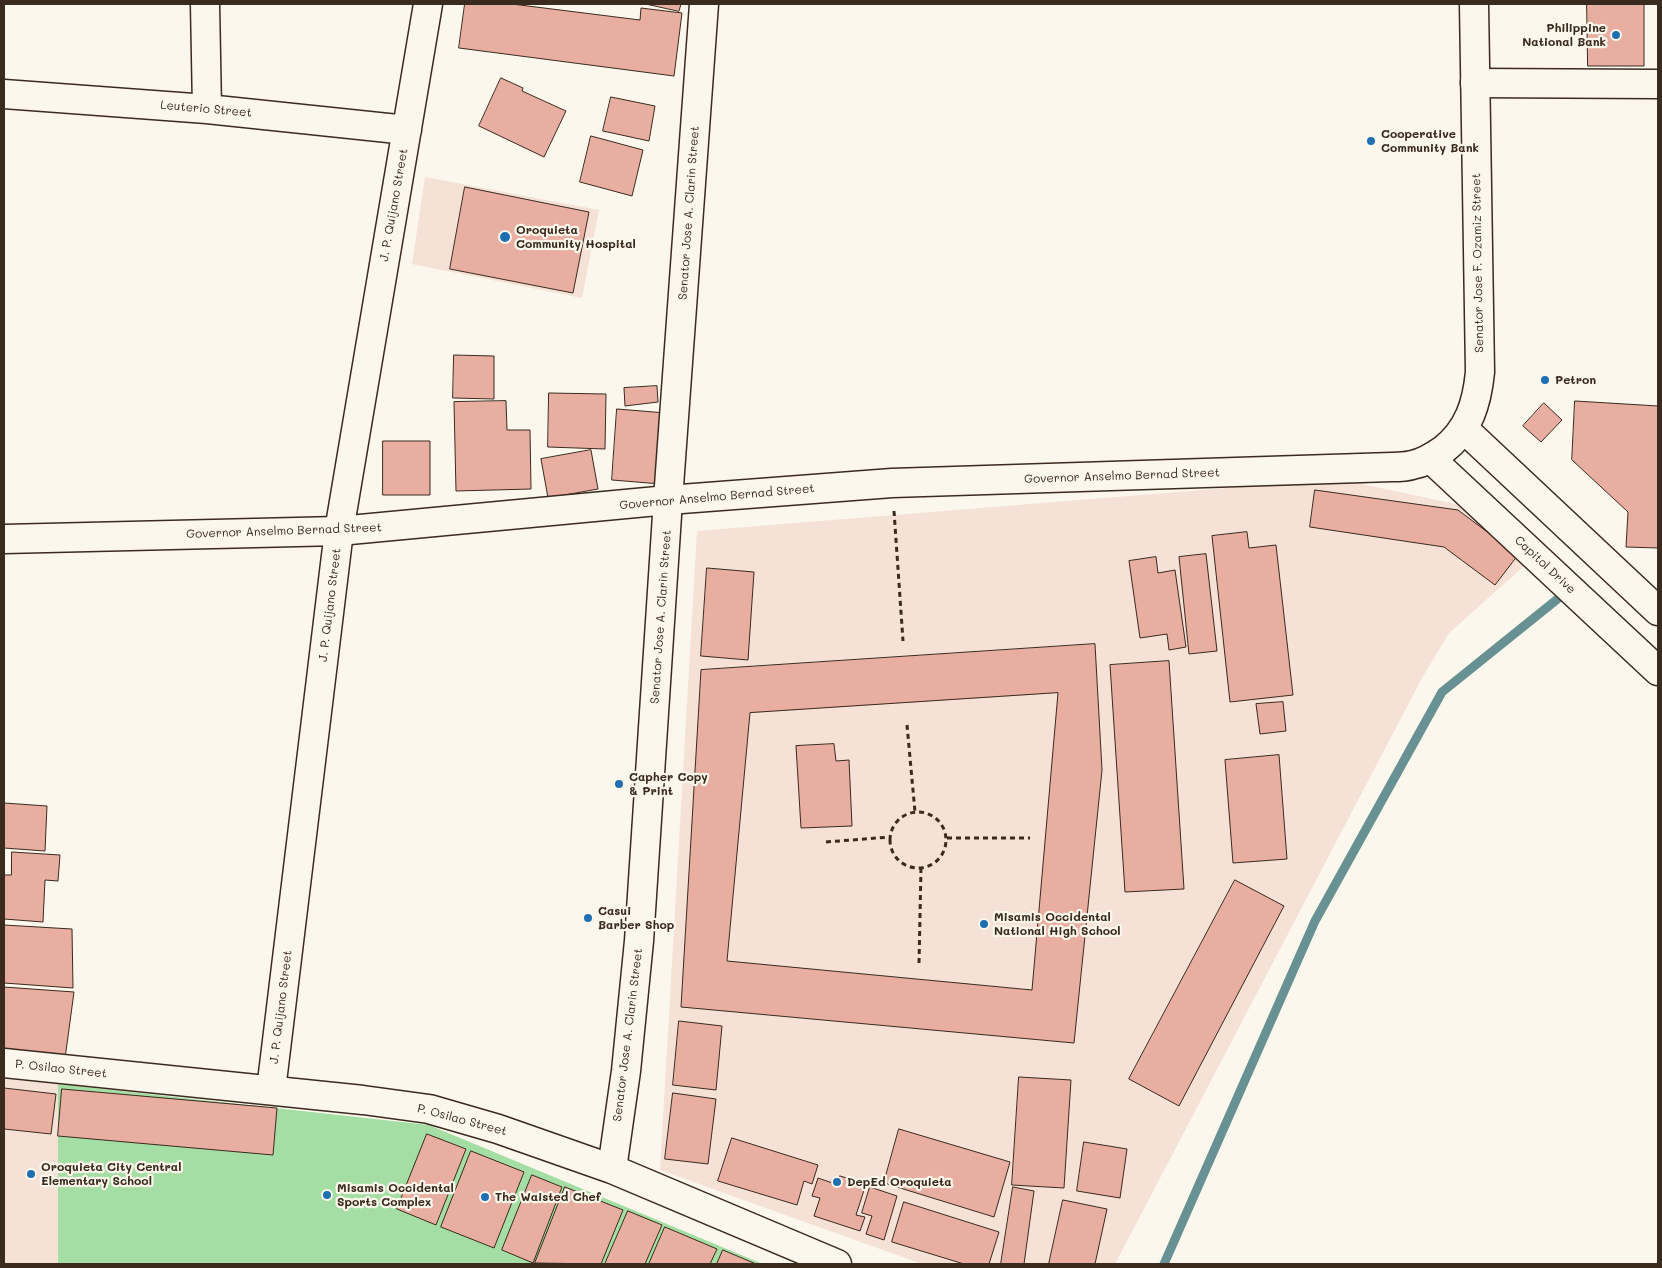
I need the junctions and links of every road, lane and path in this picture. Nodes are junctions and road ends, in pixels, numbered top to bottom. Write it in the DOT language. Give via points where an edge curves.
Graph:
graph roads {
  1 [pos="205,4"];
  2 [pos="428,4"];
  3 [pos="704,4"];
  4 [pos="1474,4"];
  5 [pos="1475,84"];
  6 [pos="1658,84"];
  7 [pos="4,94"];
  8 [pos="207,109"];
  9 [pos="407,130"];
  10 [pos="1464,429"];
  11 [pos="1431,459"];
  12 [pos="892,483"];
  13 [pos="668,500"];
  14 [pos="339,531"];
  15 [pos="4,539"];
  16 [pos="1658,611"];
  17 [pos="903,641"];
  18 [pos="1658,671"];
  19 [pos="906,725"];
  20 [pos="915,812"];
  21 [pos="890,837"];
  22 [pos="946,838"];
  23 [pos="1030,838"];
  24 [pos="826,842"];
  25 [pos="921,868"];
  26 [pos="920,963"];
  27 [pos="4,1064"];
  28 [pos="270,1090"];
  29 [pos="612,1169"];
  30 [pos="838,1264"];
  1 -- 8 [label="street"];
  2 -- 9 [label="street, J. P. Quijano Street"];
  3 -- 13 [label="street, Senator Jose A. Clarin Street"];
  4 -- 5 [label="street, Senator Jose F. Ozamiz Street"];
  5 -- 6 [label="street"];
  5 -- 10 [label="street, Senator Jose F. Ozamiz Street" via="1480,372 1475,406"];
  7 -- 8 [label="street, Leuterio Street"];
  8 -- 9 [label="street, Leuterio Street"];
  9 -- 14 [label="street, J. P. Quijano Street"];
  10 -- 11 [label="street, Senator Jose F. Ozamiz Street"];
  10 -- 16 [label="street"];
  11 -- 12 [label="street, Governor Anselmo Bernad Street" via="1392,467"];
  11 -- 18 [label="street, Capitol Drive"];
  12 -- 13 [label="street, Governor Anselmo Bernad Street"];
  12 -- 17 [label="path"];
  13 -- 14 [label="street, Governor Anselmo Bernad Street"];
  13 -- 29 [label="street, Senator Jose A. Clarin Street" via="639,941"];
  14 -- 15 [label="street, Governor Anselmo Bernad Street"];
  14 -- 28 [label="street, J. P. Quijano Street"];
  19 -- 20 [label="path"];
  20 -- 21 [label="path" via="901,817"];
  20 -- 22 [label="path" via="929,813 937,818 943,825"];
  21 -- 24 [label="path"];
  21 -- 25 [label="path" via="896,858 912,868"];
  22 -- 23 [label="path"];
  22 -- 25 [label="path" via="944,853 938,861"];
  25 -- 26 [label="path"];
  27 -- 28 [label="street, P. Osilao Street"];
  28 -- 29 [label="street, P. Osilao Street" via="429,1110 498,1129"];
  29 -- 30 [label="street, P. Osilao Street"];
}
